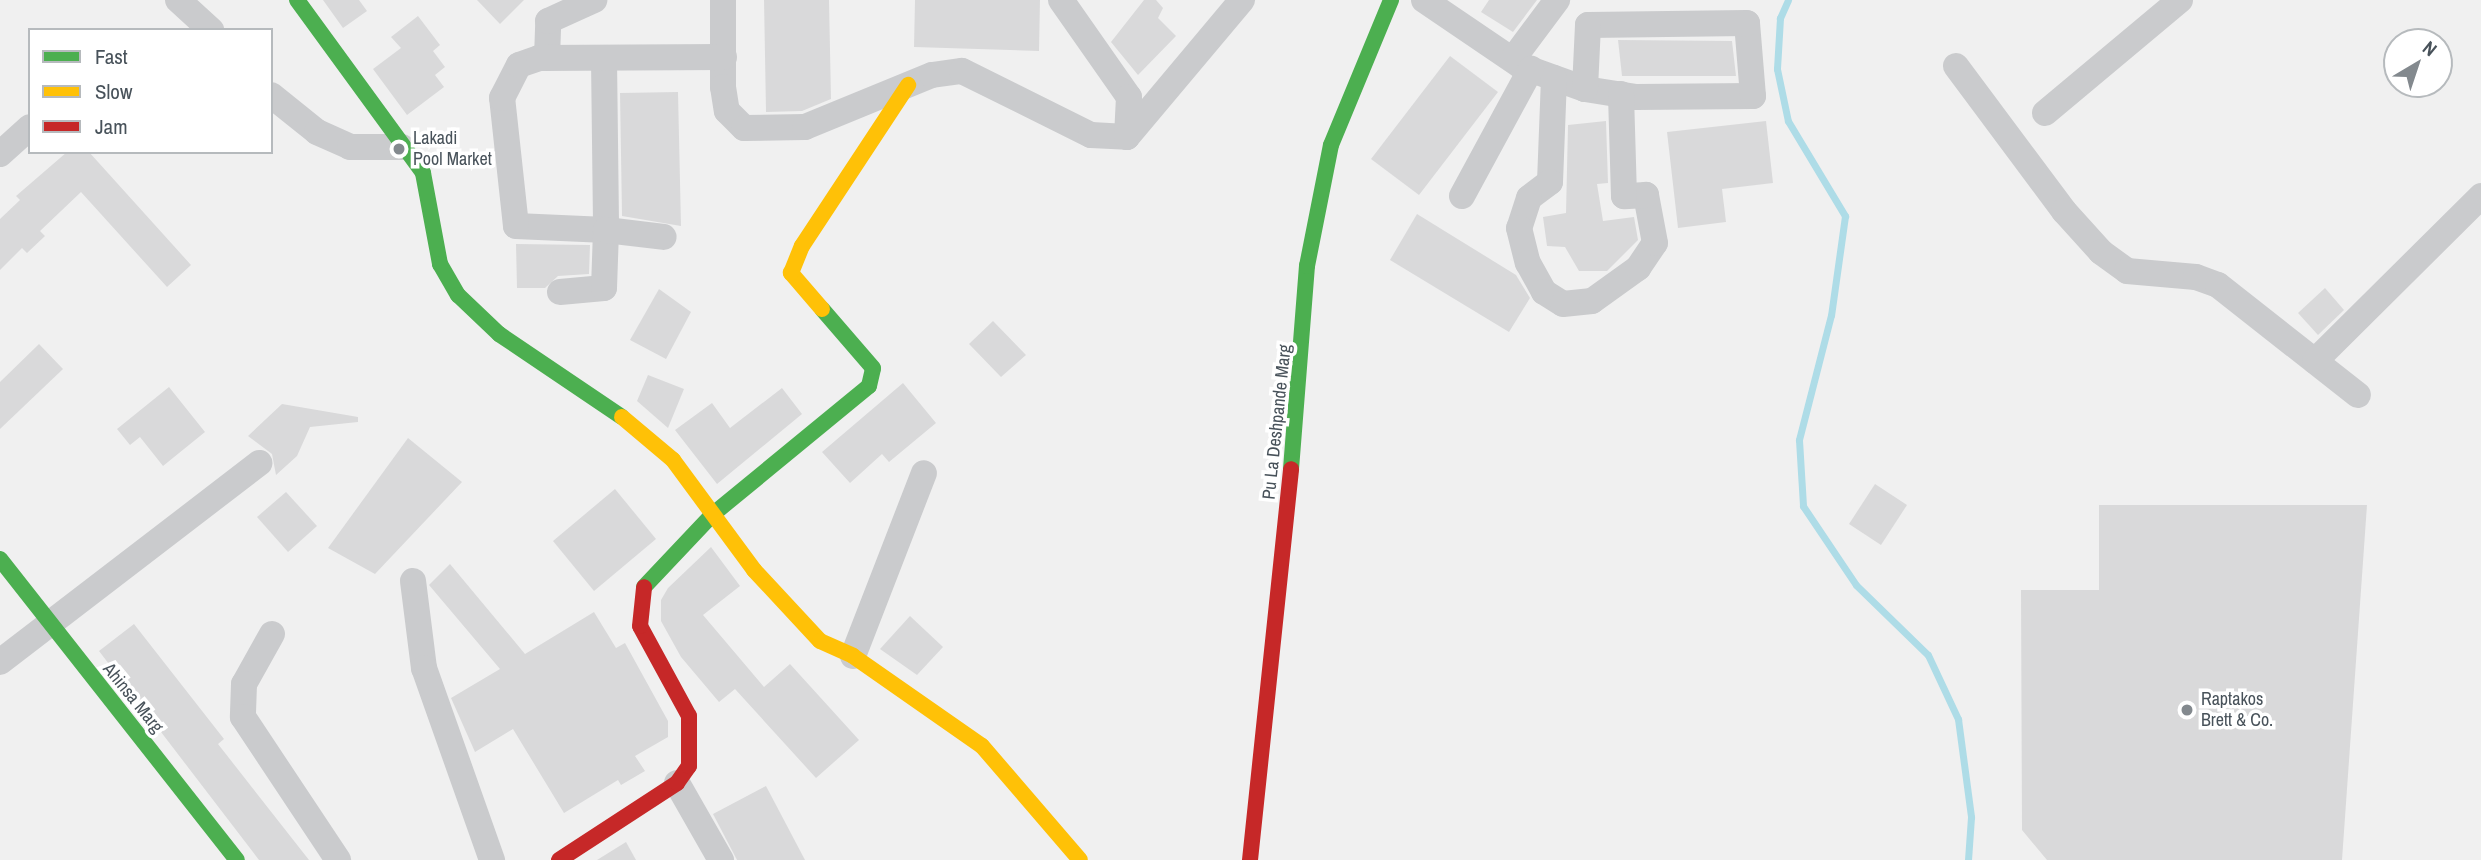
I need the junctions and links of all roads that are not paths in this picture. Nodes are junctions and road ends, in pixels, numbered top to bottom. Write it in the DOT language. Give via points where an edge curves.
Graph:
graph roads {
  1 [pos="178,0"];
  2 [pos="298,0"];
  3 [pos="594,0"];
  4 [pos="723,0"];
  5 [pos="1061,0"];
  6 [pos="1242,0"];
  7 [pos="1391,0"];
  8 [pos="1557,0"];
  9 [pos="2180,0"];
  10 [pos="1443,4"];
  11 [pos="209,28"];
  12 [pos="724,57"];
  13 [pos="547,58"];
  14 [pos="604,59"];
  15 [pos="1956,66"];
  16 [pos="1532,69"];
  17 [pos="908,85"];
  18 [pos="1585,89"];
  19 [pos="1621,94"];
  20 [pos="273,97"];
  21 [pos="2045,113"];
  22 [pos="28,129"];
  23 [pos="1127,137"];
  24 [pos="402,147"];
  25 [pos="0,154"];
  26 [pos="1462,195"];
  27 [pos="2481,196"];
  28 [pos="606,230"];
  29 [pos="664,237"];
  30 [pos="559,292"];
  31 [pos="2315,361"];
  32 [pos="2358,395"];
  33 [pos="259,463"];
  34 [pos="924,473"];
  35 [pos="712,515"];
  36 [pos="0,559"];
  37 [pos="413,582"];
  38 [pos="49,624"];
  39 [pos="272,634"];
  40 [pos="853,656"];
  41 [pos="0,662"];
  42 [pos="677,783"];
  43 [pos="237,860"];
  44 [pos="338,860"];
  45 [pos="492,860"];
  46 [pos="559,860"];
  47 [pos="722,860"];
  48 [pos="1080,860"];
  49 [pos="1250,860"];
  1 -- 11 [label="street"];
  2 -- 24 [label="street"];
  3 -- 13 [label="street" via="548,21"];
  4 -- 12 [label="street"];
  5 -- 23 [label="street" via="1129,97"];
  6 -- 23 [label="street"];
  7 -- 49 [label="street, Pu La Deshpande Marg" via="1331,145 1307,266 1306,329"];
  8 -- 16 [label="street"];
  9 -- 21 [label="street"];
  10 -- 16 [label="street"];
  12 -- 14 [label="street"];
  12 -- 17 [label="street" via="727,111 744,128 805,127"];
  13 -- 14 [label="street"];
  13 -- 28 [label="street" via="519,65 502,98 516,226"];
  14 -- 28 [label="street"];
  15 -- 31 [label="street" via="2056,202 2101,252 2127,271 2196,277 2218,285"];
  16 -- 18 [label="street"];
  16 -- 19 [label="street" via="1550,182 1530,198 1519,228 1528,263 1544,292 1563,304 1592,301 1638,268 1655,243 1646,195 1624,196"];
  16 -- 26 [label="street"];
  17 -- 23 [label="street" via="962,71 1091,135"];
  17 -- 35 [label="street" via="802,246 791,273 873,368 869,386"];
  18 -- 19 [label="street"];
  18 -- 19 [label="street" via="1588,24 1747,23 1753,96"];
  20 -- 24 [label="street" via="317,132 350,147"];
  22 -- 25 [label="street"];
  24 -- 35 [label="street" via="424,173 445,280 499,334 630,422 673,460"];
  27 -- 31 [label="street"];
  28 -- 29 [label="street"];
  28 -- 30 [label="street" via="604,288"];
  31 -- 32 [label="street"];
  33 -- 38 [label="street"];
  34 -- 40 [label="street"];
  35 -- 40 [label="street" via="820,641"];
  35 -- 42 [label="street" via="640,594 640,626 693,731 689,766"];
  36 -- 38 [label="street, Ahinsa Marg"];
  37 -- 45 [label="street" via="424,668"];
  38 -- 41 [label="street"];
  38 -- 43 [label="street, Ahinsa Marg"];
  39 -- 44 [label="street" via="244,684 243,717"];
  40 -- 48 [label="street" via="982,746"];
  42 -- 46 [label="street"];
  42 -- 47 [label="street"];
}
